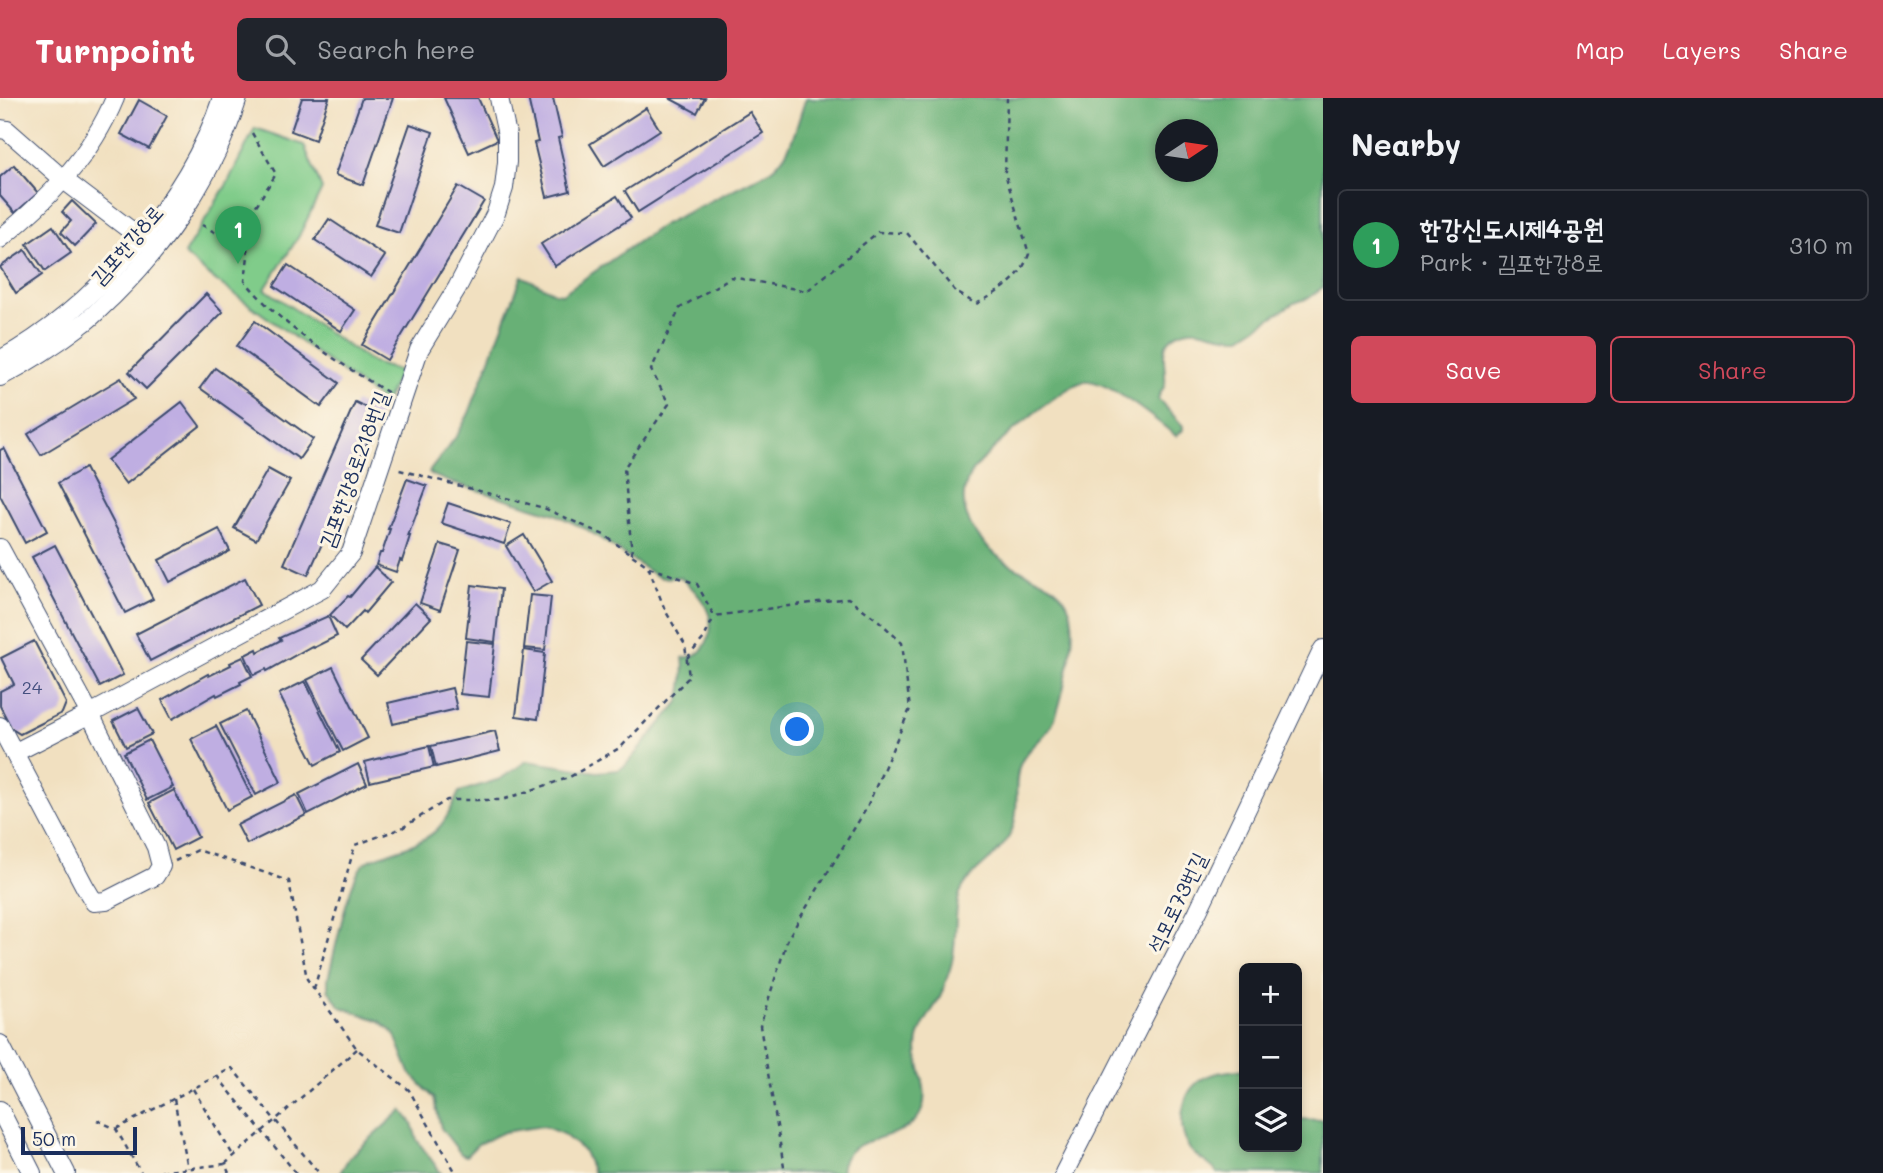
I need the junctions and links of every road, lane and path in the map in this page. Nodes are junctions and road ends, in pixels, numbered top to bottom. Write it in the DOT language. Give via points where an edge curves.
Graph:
graph roads {
  1 [pos="115,98"];
  2 [pos="222,98"];
  3 [pos="239,98"];
  4 [pos="499,98"];
  5 [pos="1007,98"];
  6 [pos="0,129"];
  7 [pos="252,133"];
  8 [pos="64,180"];
  9 [pos="248,224"];
  10 [pos="202,225"];
  11 [pos="0,239"];
  12 [pos="148,244"];
  13 [pos="0,360"];
  14 [pos="0,377"];
  15 [pos="390,394"];
  16 [pos="386,466"];
  17 [pos="0,548"];
  18 [pos="632,555"];
  19 [pos="648,566"];
  20 [pos="714,616"];
  21 [pos="1323,649"];
  22 [pos="687,658"];
  23 [pos="90,714"];
  24 [pos="0,726"];
  25 [pos="14,753"];
  26 [pos="166,866"];
  27 [pos="314,989"];
  28 [pos="0,1044"];
  29 [pos="357,1049"];
  30 [pos="217,1076"];
  31 [pos="193,1089"];
  32 [pos="174,1099"];
  33 [pos="0,1110"];
  34 [pos="97,1120"];
  35 [pos="275,1120"];
  36 [pos="116,1129"];
  37 [pos="262,1132"];
  38 [pos="234,1156"];
  39 [pos="225,1164"];
  40 [pos="188,1169"];
  41 [pos="32,1173"];
  42 [pos="66,1173"];
  43 [pos="141,1173"];
  44 [pos="150,1173"];
  45 [pos="229,1173"];
  46 [pos="296,1173"];
  47 [pos="319,1173"];
  48 [pos="456,1173"];
  49 [pos="785,1173"];
  50 [pos="1064,1173"];
  1 -- 8 [label="street" via="107,118"];
  2 -- 12 [label="street, 김포한강8로" via="201,152"];
  3 -- 12 [label="street, 김포한강8로" via="202,180 177,220"];
  4 -- 23 [label="street, 김포한강8로218번길" via="507,162 496,213 419,349 351,553 322,589"];
  5 -- 18 [label="path" via="1006,173 1029,254 1025,265 1003,290 976,304 956,292 907,233 878,232 807,291 731,277 680,308 651,370 668,404 624,468"];
  6 -- 8 [label="street" via="7,130"];
  7 -- 9 [label="path" via="276,174"];
  8 -- 11 [label="street"];
  8 -- 12 [label="street"];
  9 -- 10 [label="path" via="216,233"];
  9 -- 15 [label="path" via="244,233 248,256 245,281 261,301 335,361"];
  12 -- 13 [label="street, 김포한강8로" via="52,324"];
  12 -- 14 [label="street, 김포한강8로" via="131,278 84,324"];
  16 -- 18 [label="path" via="544,508 604,535"];
  17 -- 23 [label="street"];
  18 -- 19 [label="path"];
  19 -- 20 [label="path" via="697,584"];
  19 -- 22 [label="path"];
  20 -- 22 [label="path"];
  20 -- 49 [label="path" via="848,598 902,643 910,709 866,808 788,938 760,1027"];
  21 -- 50 [label="street, 석모로73번길" via="1198,911"];
  22 -- 27 [label="path" via="689,677 621,747 568,778 502,800 447,800 402,828 355,845"];
  23 -- 25 [label="street, 김포한강8로218번길"];
  23 -- 25 [label="street" via="156,846 160,866 155,876 106,901 94,902"];
  24 -- 25 [label="street"];
  26 -- 27 [label="path" via="198,850 289,881 307,979"];
  27 -- 29 [label="path"];
  28 -- 42 [label="street"];
  29 -- 35 [label="path"];
  29 -- 48 [label="path" via="409,1090"];
  30 -- 31 [label="path"];
  30 -- 35 [label="path" via="232,1068"];
  30 -- 37 [label="path"];
  31 -- 32 [label="path"];
  31 -- 38 [label="path"];
  32 -- 36 [label="path"];
  32 -- 40 [label="path"];
  33 -- 41 [label="street"];
  34 -- 36 [label="path"];
  35 -- 37 [label="path"];
  35 -- 47 [label="path"];
  36 -- 43 [label="path"];
  37 -- 38 [label="path"];
  37 -- 46 [label="path"];
  38 -- 39 [label="path"];
  39 -- 40 [label="path"];
  39 -- 45 [label="path"];
  40 -- 44 [label="path"];
}
